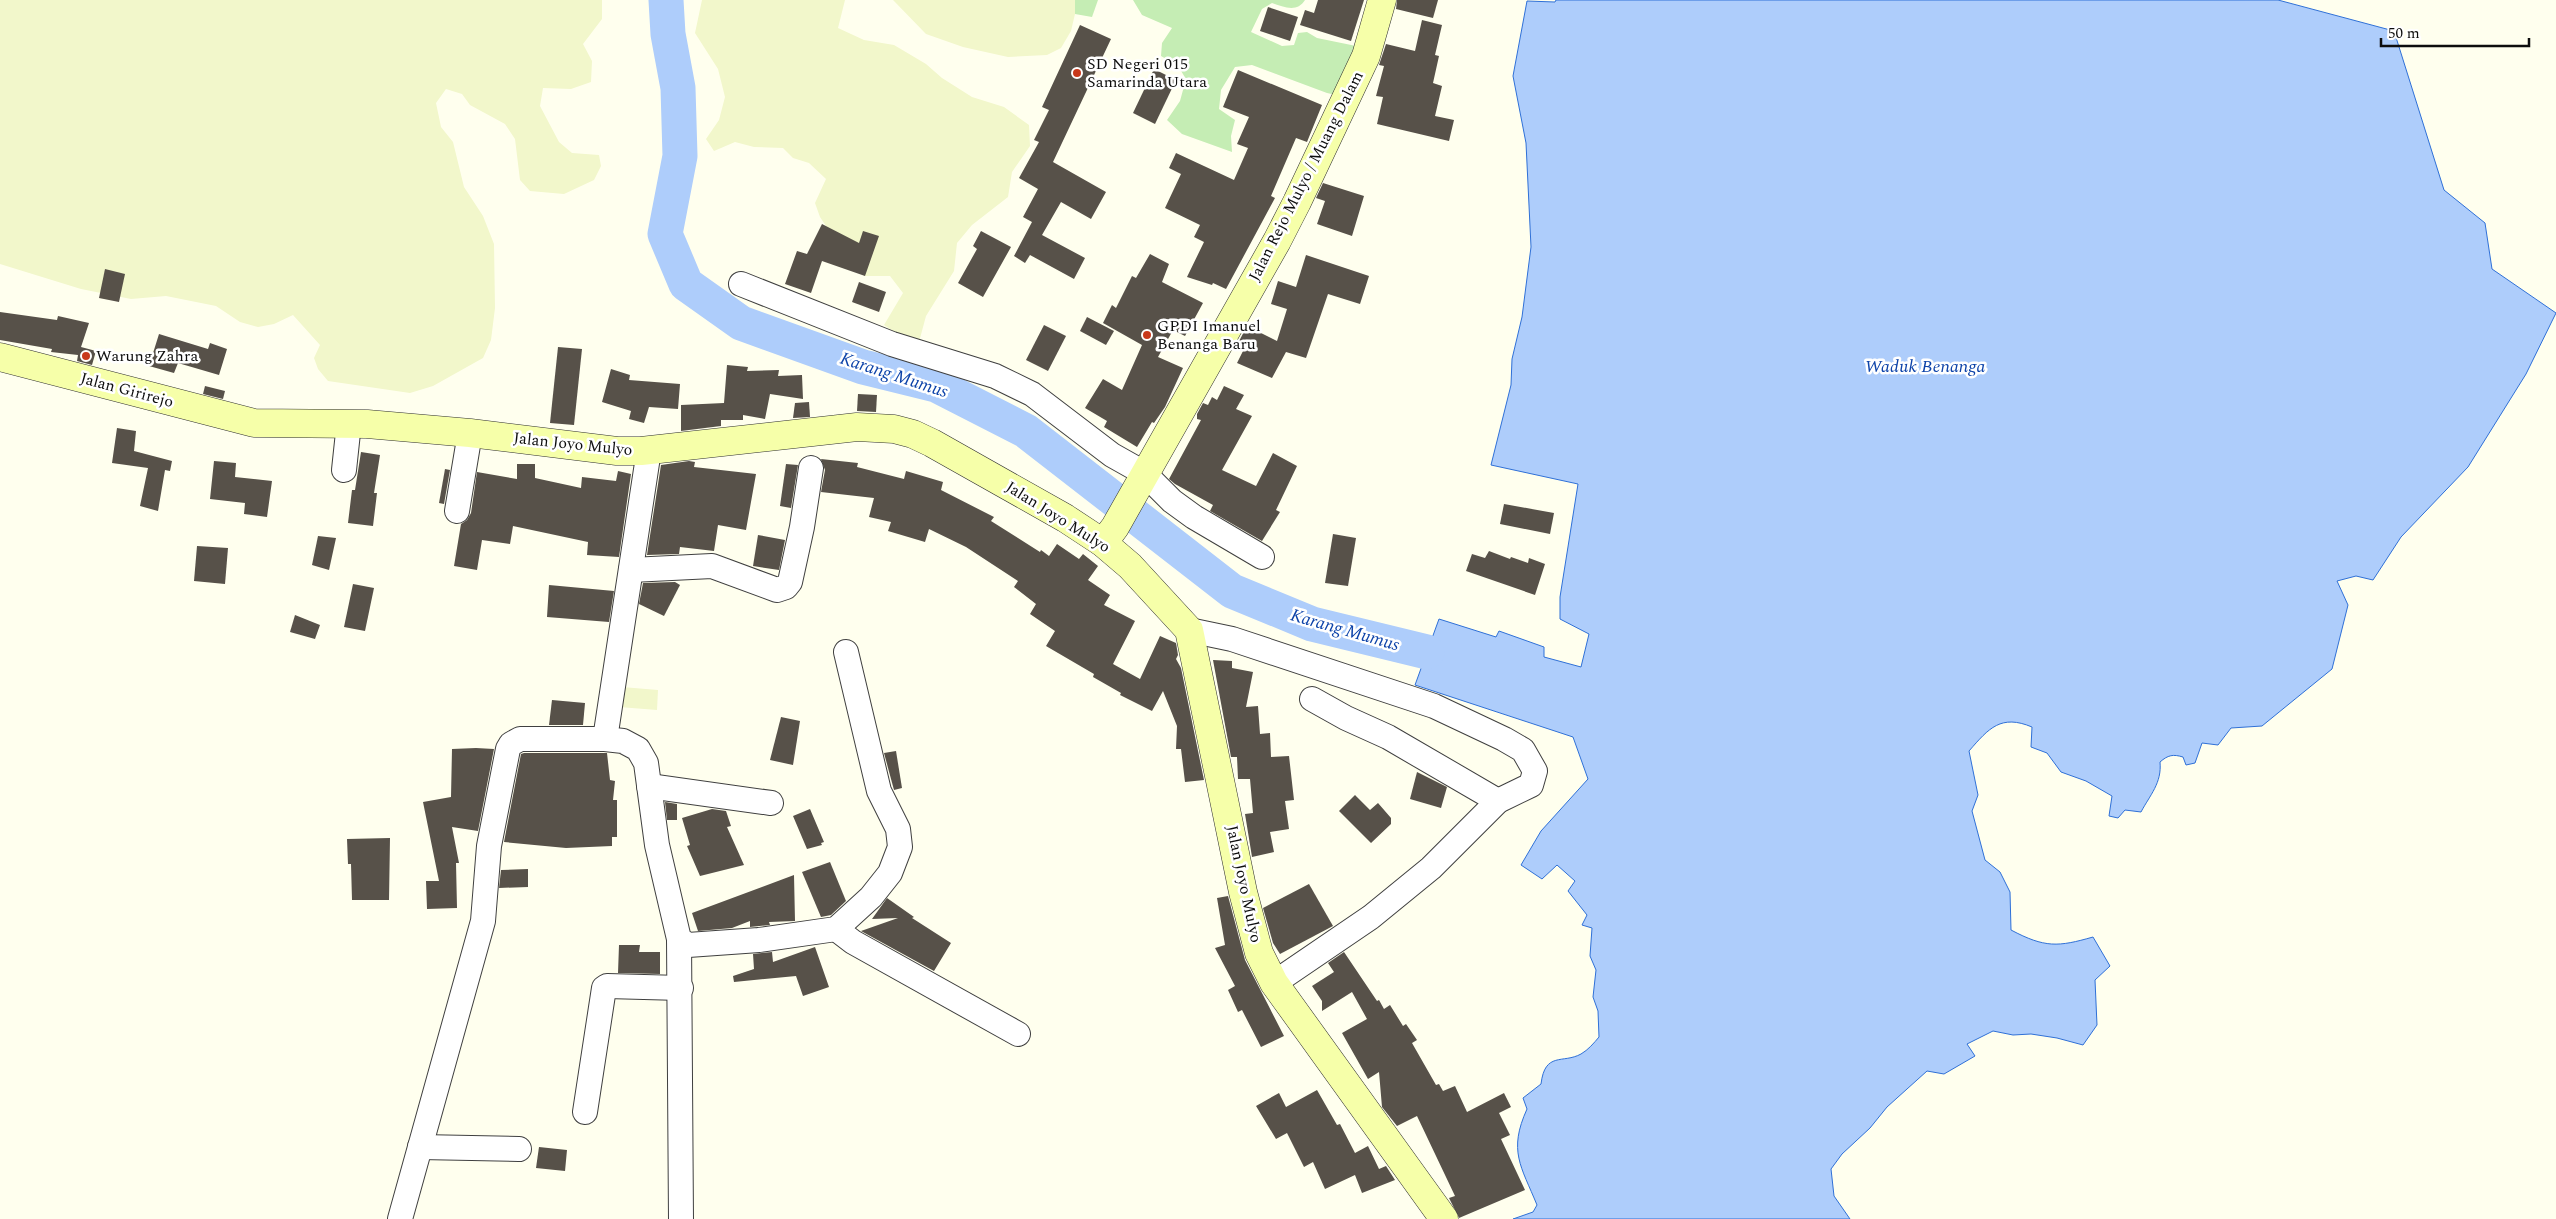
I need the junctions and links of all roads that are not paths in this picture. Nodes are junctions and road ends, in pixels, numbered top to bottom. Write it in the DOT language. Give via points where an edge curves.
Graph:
graph roads {
  1 [pos="1382,0"];
  2 [pos="741,284"];
  3 [pos="1,362"];
  4 [pos="254,423"];
  5 [pos="349,423"];
  6 [pos="470,433"];
  7 [pos="649,450"];
  8 [pos="811,468"];
  9 [pos="344,470"];
  10 [pos="1143,475"];
  11 [pos="457,511"];
  12 [pos="1109,535"];
  13 [pos="1262,557"];
  14 [pos="631,570"];
  15 [pos="1189,630"];
  16 [pos="846,652"];
  17 [pos="1312,699"];
  18 [pos="605,738"];
  19 [pos="649,786"];
  20 [pos="1498,801"];
  21 [pos="771,803"];
  22 [pos="836,929"];
  23 [pos="679,939"];
  24 [pos="1274,983"];
  25 [pos="681,988"];
  26 [pos="1018,1034"];
  27 [pos="585,1112"];
  28 [pos="420,1147"];
  29 [pos="519,1149"];
  30 [pos="400,1219"];
  31 [pos="681,1219"];
  32 [pos="1444,1219"];
  1 -- 10 [label="main road, Jalan Rejo Mulyo / Muang Dalam" via="1366,56 1293,210"];
  2 -- 10 [label="street" via="892,344 942,358 1032,394"];
  3 -- 4 [label="main road, Jalan Girirejo"];
  4 -- 5 [label="main road, Jalan Joyo Mulyo"];
  5 -- 6 [label="main road, Jalan Joyo Mulyo"];
  5 -- 9 [label="street"];
  6 -- 7 [label="main road, Jalan Joyo Mulyo" via="617,451"];
  6 -- 11 [label="street"];
  7 -- 12 [label="main road, Jalan Joyo Mulyo" via="835,429 894,429 913,434 950,452 1065,518"];
  7 -- 14 [label="street"];
  8 -- 14 [label="street" via="802,527 786,588 777,590 712,566"];
  10 -- 12 [label="main road, Jalan Rejo Mulyo / Muang Dalam"];
  10 -- 13 [label="street" via="1194,517"];
  12 -- 15 [label="main road, Jalan Joyo Mulyo" via="1130,566"];
  14 -- 18 [label="street"];
  15 -- 20 [label="street" via="1232,640 1434,706 1504,738 1523,750 1535,771 1531,785"];
  15 -- 24 [label="main road, Jalan Joyo Mulyo" via="1243,892 1259,953"];
  16 -- 22 [label="street" via="879,792 898,829 900,847 890,873 871,897"];
  17 -- 20 [label="street" via="1388,737"];
  18 -- 19 [label="street" via="638,749 646,763"];
  18 -- 28 [label="street" via="520,740 508,749 488,846 483,921"];
  19 -- 21 [label="street"];
  19 -- 23 [label="street" via="657,845"];
  20 -- 24 [label="street" via="1431,868 1371,917"];
  22 -- 23 [label="street" via="817,934 688,945"];
  22 -- 26 [label="street" via="853,942"];
  23 -- 25 [label="street"];
  24 -- 32 [label="main road, Jalan Joyo Mulyo"];
  25 -- 27 [label="street" via="604,988"];
  25 -- 31 [label="street"];
  28 -- 29 [label="street"];
  28 -- 30 [label="street"];
}
